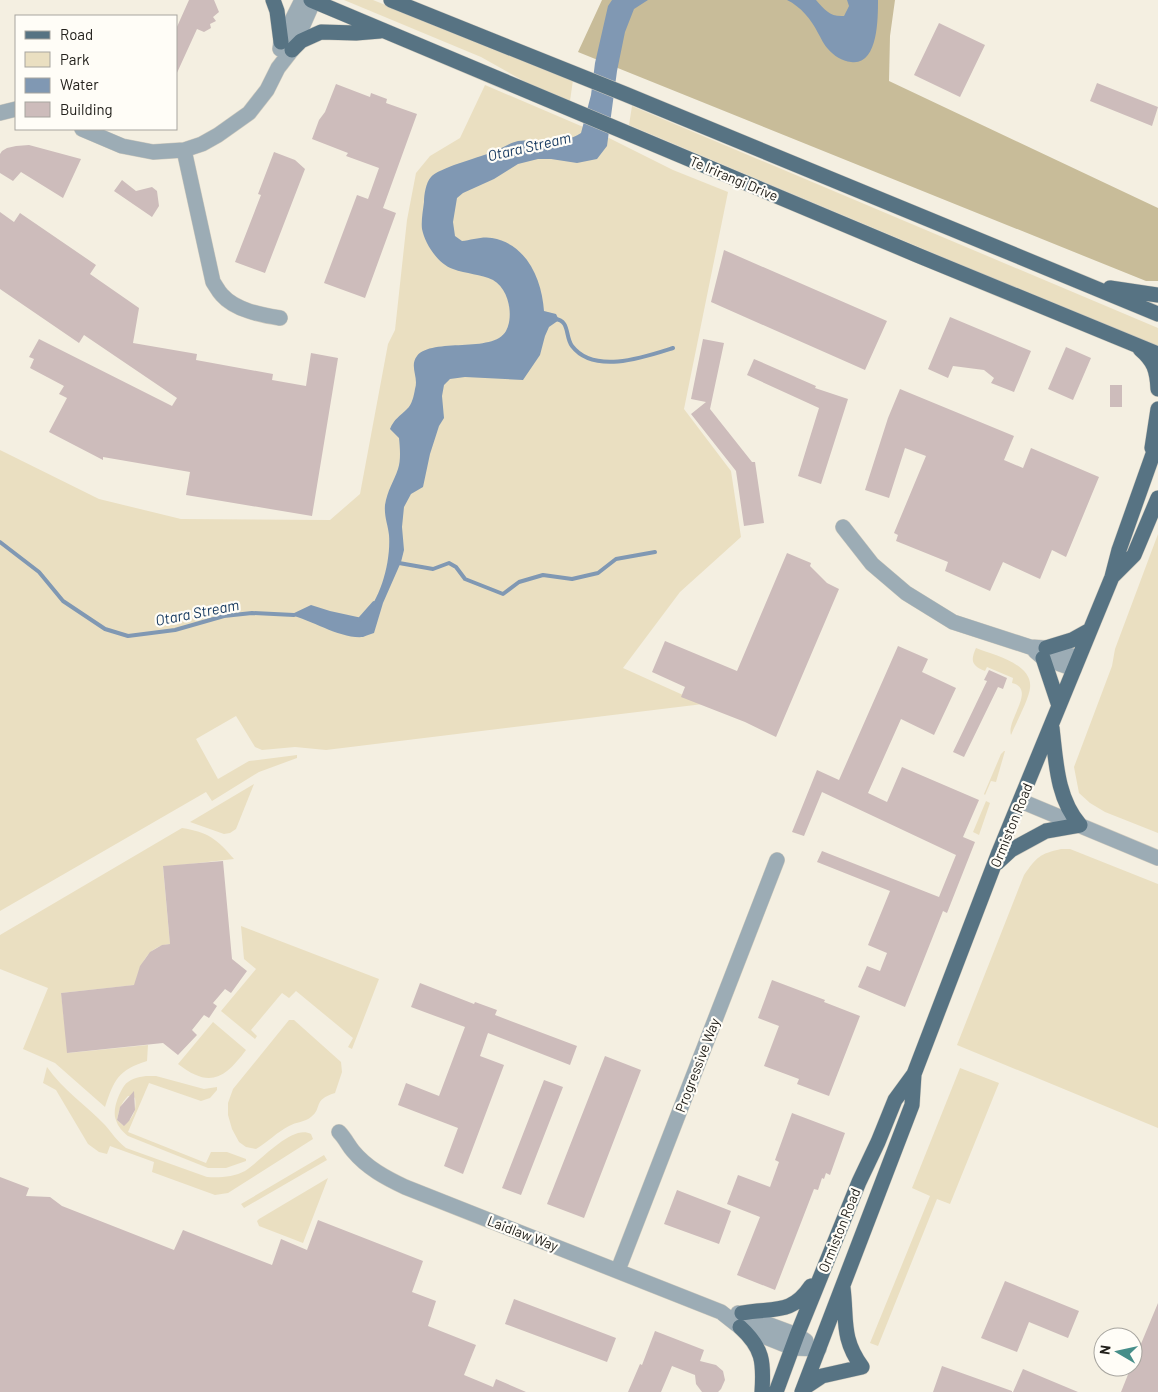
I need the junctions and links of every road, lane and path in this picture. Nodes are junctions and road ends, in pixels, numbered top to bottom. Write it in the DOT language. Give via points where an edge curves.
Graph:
graph roads {
  1 [pos="273,0"];
  2 [pos="310,0"];
  3 [pos="391,0"];
  4 [pos="382,30"];
  5 [pos="286,46"];
  6 [pos="15,109"];
  7 [pos="0,113"];
  8 [pos="84,130"];
  9 [pos="184,150"];
  10 [pos="1091,286"];
  11 [pos="1158,295"];
  12 [pos="1158,314"];
  13 [pos="280,318"];
  14 [pos="1134,344"];
  15 [pos="1158,354"];
  16 [pos="1158,389"];
  17 [pos="1158,409"];
  18 [pos="1158,440"];
  19 [pos="1150,460"];
  20 [pos="1158,498"];
  21 [pos="844,527"];
  22 [pos="1112,577"];
  23 [pos="1090,630"];
  24 [pos="1045,653"];
  25 [pos="1076,664"];
  26 [pos="1059,706"];
  27 [pos="1052,724"];
  28 [pos="1021,801"];
  29 [pos="1080,825"];
  30 [pos="1158,858"];
  31 [pos="777,860"];
  32 [pos="994,865"];
  33 [pos="914,1074"];
  34 [pos="339,1132"];
  35 [pos="824,1267"];
  36 [pos="618,1270"];
  37 [pos="843,1284"];
  38 [pos="741,1320"];
  39 [pos="795,1341"];
  40 [pos="819,1349"];
  41 [pos="803,1390"];
  42 [pos="762,1392"];
  43 [pos="776,1392"];
  1 -- 5 [label="main road"];
  2 -- 4 [label="main road, Te Irirangi Drive"];
  2 -- 5 [label="street"];
  3 -- 10 [label="main road"];
  4 -- 5 [label="main road" via="321,32"];
  4 -- 14 [label="main road, Te Irirangi Drive"];
  5 -- 9 [label="street" via="266,90 249,113 218,135"];
  6 -- 7 [label="street"];
  8 -- 9 [label="street" via="138,150"];
  9 -- 13 [label="street" via="213,282 222,296 238,306"];
  10 -- 11 [label="main road"];
  10 -- 12 [label="main road"];
  14 -- 15 [label="main road, Te Irirangi Drive"];
  14 -- 16 [label="main road" via="1152,359"];
  17 -- 19 [label="main road"];
  18 -- 19 [label="main road, Ormiston Road"];
  19 -- 22 [label="main road, Ormiston Road"];
  20 -- 22 [label="main road, Ormiston Road" via="1134,555"];
  21 -- 24 [label="street" via="872,564 906,593 953,622"];
  22 -- 23 [label="main road, Ormiston Road"];
  23 -- 24 [label="main road"];
  23 -- 25 [label="main road, Ormiston Road"];
  24 -- 25 [label="street"];
  24 -- 26 [label="main road"];
  25 -- 26 [label="main road, Ormiston Road"];
  26 -- 27 [label="main road, Ormiston Road"];
  27 -- 28 [label="main road, Ormiston Road"];
  27 -- 29 [label="main road" via="1059,784 1070,814"];
  28 -- 29 [label="street"];
  28 -- 32 [label="main road, Ormiston Road"];
  29 -- 30 [label="street"];
  29 -- 32 [label="main road" via="1046,831 1012,850"];
  31 -- 36 [label="street, Progressive Way"];
  32 -- 33 [label="main road, Ormiston Road"];
  33 -- 35 [label="main road, Ormiston Road" via="895,1100"];
  33 -- 37 [label="main road, Ormiston Road" via="912,1104"];
  34 -- 36 [label="street, Laidlaw Way" via="353,1152 380,1175"];
  35 -- 38 [label="main road" via="796,1304"];
  35 -- 39 [label="main road, Ormiston Road"];
  36 -- 38 [label="street, Laidlaw Way"];
  37 -- 40 [label="main road, Ormiston Road"];
  37 -- 41 [label="main road" via="847,1338 852,1354 862,1367 822,1376"];
  38 -- 39 [label="street, Laidlaw Way"];
  38 -- 42 [label="main road" via="758,1346 762,1359"];
  39 -- 40 [label="street, Laidlaw Way"];
  39 -- 43 [label="main road, Ormiston Road"];
  40 -- 41 [label="main road, Ormiston Road"];
}
